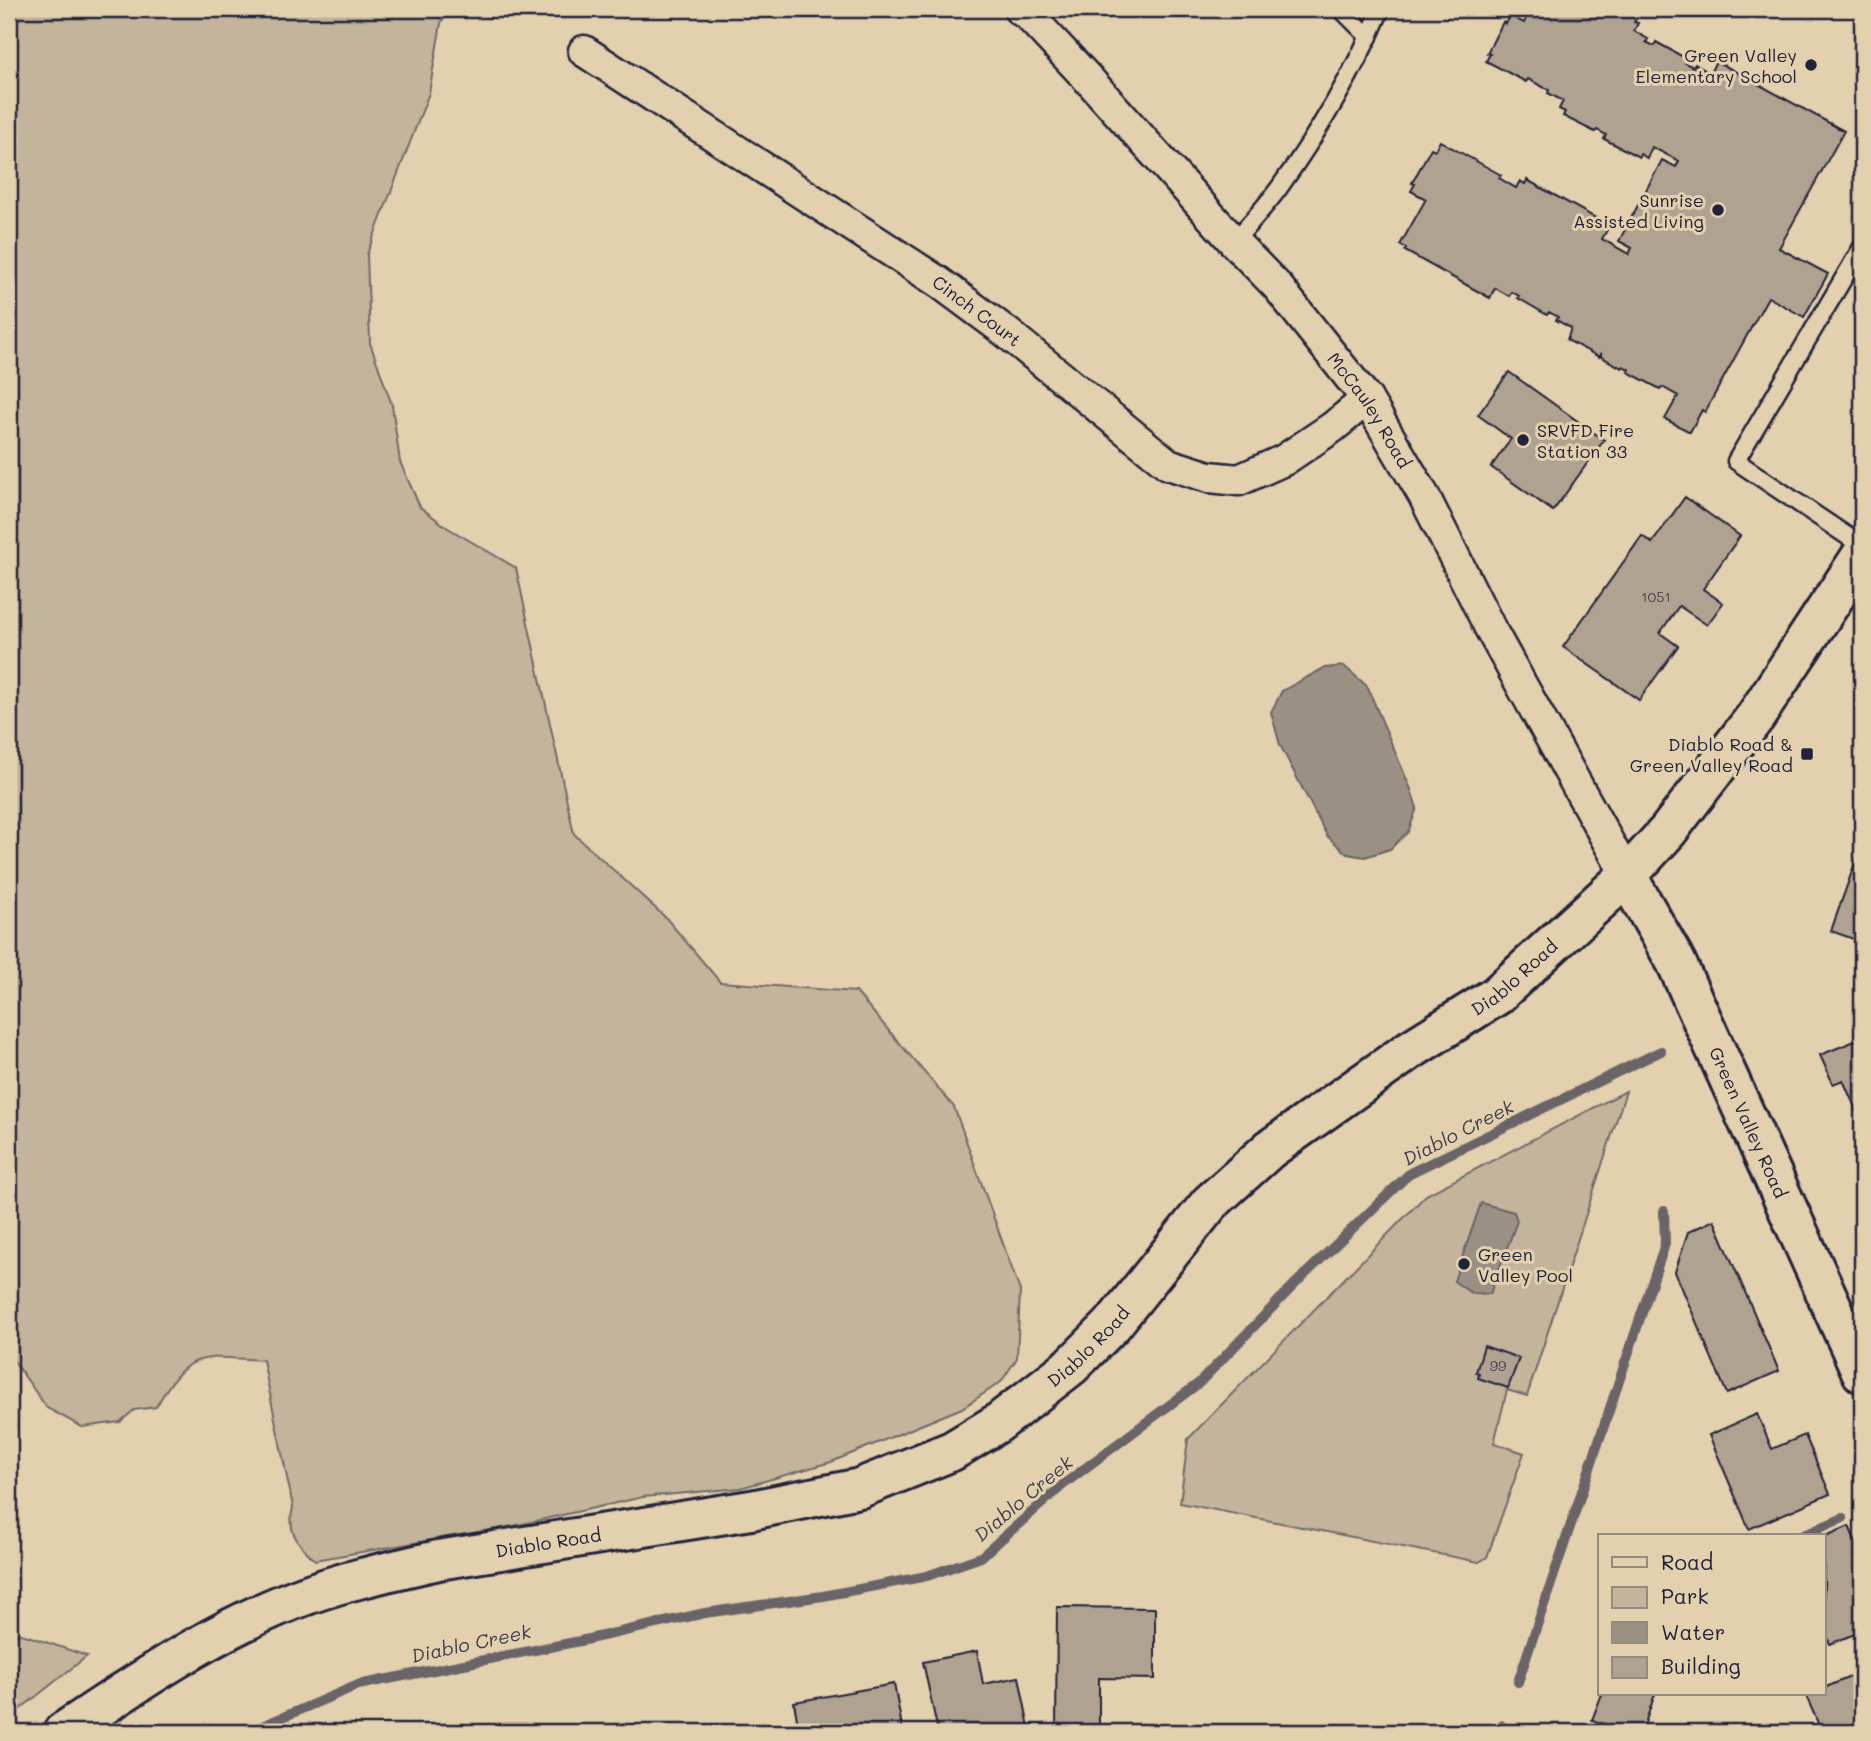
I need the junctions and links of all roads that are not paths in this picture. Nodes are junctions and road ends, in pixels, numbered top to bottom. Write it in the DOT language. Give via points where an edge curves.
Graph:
graph roads {
  1 [pos="1019,9"];
  2 [pos="1341,9"];
  3 [pos="1381,9"];
  4 [pos="1369,37"];
  5 [pos="584,51"];
  6 [pos="1234,242"];
  7 [pos="1862,247"];
  8 [pos="1367,399"];
  9 [pos="1862,546"];
  10 [pos="1862,555"];
  11 [pos="1627,877"];
  12 [pos="1862,1373"];
  13 [pos="63,1732"];
  1 -- 6 [label="street, McCauley Road"];
  2 -- 4 [label="lane"];
  3 -- 4 [label="lane"];
  4 -- 6 [label="lane" via="1313,136 1278,189"];
  5 -- 8 [label="street, Cinch Court" via="940,283 1168,464 1209,477 1239,480 1284,460"];
  6 -- 8 [label="street, McCauley Road" via="1277,286"];
  7 -- 9 [label="lane" via="1736,461"];
  8 -- 11 [label="street, McCauley Road" via="1424,496 1490,628"];
  10 -- 11 [label="street, Diablo Road" via="1756,716"];
  11 -- 12 [label="street, Green Valley Road" via="1676,962"];
  11 -- 13 [label="street, Diablo Road" via="1496,996 1270,1149 1210,1203 1130,1304 1071,1366 998,1423 952,1451 860,1488 438,1560 331,1587 212,1639"];
}
